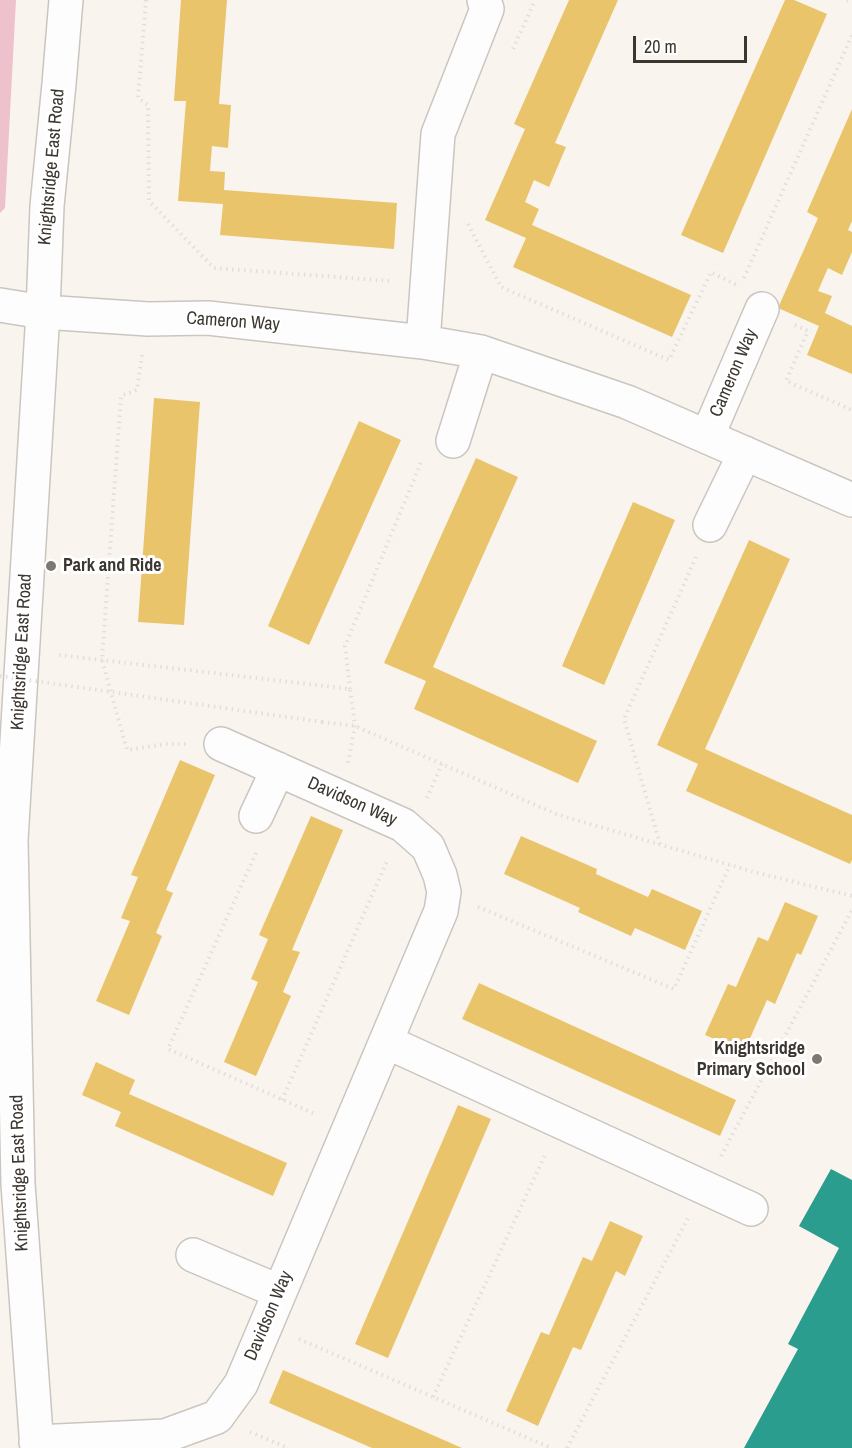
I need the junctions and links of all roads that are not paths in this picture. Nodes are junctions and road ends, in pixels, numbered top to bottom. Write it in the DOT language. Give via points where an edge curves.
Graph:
graph roads {
  1 [pos="66,0"];
  2 [pos="484,0"];
  3 [pos="0,305"];
  4 [pos="762,309"];
  5 [pos="43,312"];
  6 [pos="423,342"];
  7 [pos="480,352"];
  8 [pos="707,437"];
  9 [pos="453,441"];
  10 [pos="745,453"];
  11 [pos="852,500"];
  12 [pos="710,525"];
  13 [pos="9,687"];
  14 [pos="221,744"];
  15 [pos="278,769"];
  16 [pos="256,816"];
  17 [pos="5,839"];
  18 [pos="387,1042"];
  19 [pos="752,1209"];
  20 [pos="194,1255"];
  21 [pos="280,1292"];
  22 [pos="166,1442"];
  23 [pos="36,1445"];
  1 -- 5 [label="street, Knightsridge East Road" via="47,206"];
  2 -- 6 [label="street" via="487,9 438,134"];
  3 -- 5 [label="street, Cameron Way"];
  4 -- 8 [label="street, Cameron Way"];
  5 -- 6 [label="street, Cameron Way" via="148,319 208,318"];
  5 -- 13 [label="street, Knightsridge East Road"];
  6 -- 7 [label="street, Cameron Way"];
  7 -- 8 [label="street, Cameron Way" via="627,402"];
  7 -- 9 [label="street"];
  8 -- 10 [label="street, Cameron Way"];
  10 -- 11 [label="street, Cameron Way"];
  10 -- 12 [label="street"];
  13 -- 17 [label="street, Knightsridge East Road"];
  14 -- 15 [label="street, Davidson Way"];
  15 -- 16 [label="street"];
  15 -- 18 [label="street, Davidson Way" via="403,825 428,847 440,875 444,892 441,911"];
  17 -- 23 [label="street, Knightsridge East Road" via="18,1184"];
  18 -- 19 [label="street"];
  18 -- 21 [label="street, Davidson Way"];
  20 -- 21 [label="street"];
  21 -- 22 [label="street, Davidson Way" via="241,1384 217,1418"];
  22 -- 23 [label="street, Davidson Way"];
}
